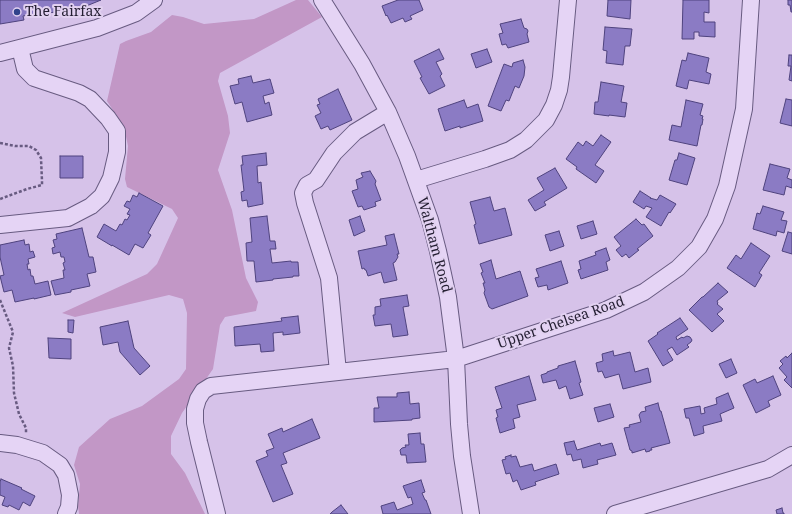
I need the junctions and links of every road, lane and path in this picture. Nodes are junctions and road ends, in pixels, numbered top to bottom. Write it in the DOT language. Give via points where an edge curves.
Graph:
graph roads {
  1 [pos="154,0"];
  2 [pos="322,0"];
  3 [pos="568,0"];
  4 [pos="751,0"];
  5 [pos="20,48"];
  6 [pos="0,53"];
  7 [pos="388,112"];
  8 [pos="0,143"];
  9 [pos="416,180"];
  10 [pos="0,199"];
  11 [pos="0,225"];
  12 [pos="0,300"];
  13 [pos="456,359"];
  14 [pos="338,372"];
  15 [pos="0,443"];
  16 [pos="25,447"];
  17 [pos="792,455"];
  18 [pos="792,464"];
  19 [pos="768,469"];
  20 [pos="66,514"];
  21 [pos="217,514"];
  22 [pos="471,514"];
  23 [pos="615,514"];
  1 -- 5 [label="street" via="136,12 97,28"];
  2 -- 7 [label="street, Waltham Road"];
  3 -- 9 [label="street" via="559,90 546,120 526,140 510,150"];
  4 -- 13 [label="street, Upper Chelsea Road" via="742,116 727,186 715,220 699,247 678,268 644,292 606,310"];
  5 -- 6 [label="street"];
  5 -- 11 [label="street" via="25,69 34,78 79,93 108,118 117,132 117,152 111,178 102,196 91,206 68,218"];
  7 -- 9 [label="street, Waltham Road"];
  7 -- 14 [label="street" via="355,132 334,152 316,180 308,185 303,193 329,278"];
  8 -- 10 [label="path" via="29,146 36,150 41,158 42,181 42,185"];
  9 -- 13 [label="street, Waltham Road" via="438,251 448,297"];
  12 -- 16 [label="path" via="13,332 9,348 14,393 19,414 26,428"];
  13 -- 14 [label="street, Upper Chelsea Road"];
  13 -- 22 [label="street, Waltham Road" via="462,456"];
  14 -- 21 [label="street, Upper Chelsea Road" via="221,384 203,391 196,404 195,423"];
  15 -- 16 [label="street"];
  16 -- 20 [label="street" via="43,452 60,465 66,475 70,495"];
  17 -- 19 [label="street"];
  18 -- 19 [label="street"];
  19 -- 23 [label="street"];
}
